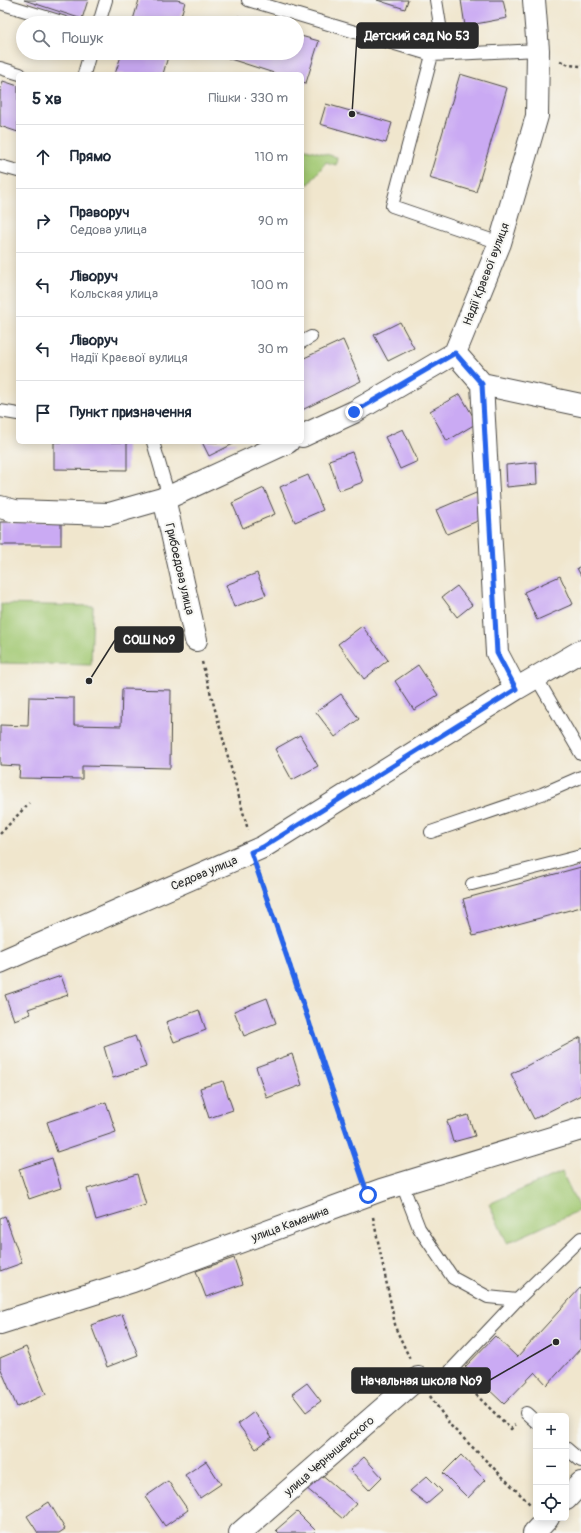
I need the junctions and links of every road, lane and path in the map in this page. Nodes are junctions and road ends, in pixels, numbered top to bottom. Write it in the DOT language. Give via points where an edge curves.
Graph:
graph roads {
  1 [pos="106,0"];
  2 [pos="248,0"];
  3 [pos="436,0"];
  4 [pos="534,0"];
  5 [pos="0,3"];
  6 [pos="42,16"];
  7 [pos="101,16"];
  8 [pos="302,16"];
  9 [pos="304,17"];
  10 [pos="538,50"];
  11 [pos="432,55"];
  12 [pos="88,60"];
  13 [pos="0,68"];
  14 [pos="85,72"];
  15 [pos="16,73"];
  16 [pos="0,166"];
  17 [pos="16,170"];
  18 [pos="500,243"];
  19 [pos="455,353"];
  20 [pos="482,384"];
  21 [pos="581,405"];
  22 [pos="0,411"];
  23 [pos="16,414"];
  24 [pos="304,435"];
  25 [pos="153,444"];
  26 [pos="284,444"];
  27 [pos="166,498"];
  28 [pos="0,507"];
  29 [pos="196,640"];
  30 [pos="581,651"];
  31 [pos="536,677"];
  32 [pos="516,689"];
  33 [pos="581,754"];
  34 [pos="581,777"];
  35 [pos="29,803"];
  36 [pos="431,832"];
  37 [pos="0,834"];
  38 [pos="251,852"];
  39 [pos="581,856"];
  40 [pos="472,884"];
  41 [pos="0,962"];
  42 [pos="581,1128"];
  43 [pos="402,1184"];
  44 [pos="368,1195"];
  45 [pos="581,1238"];
  46 [pos="518,1300"];
  47 [pos="0,1323"];
  48 [pos="451,1370"];
  49 [pos="418,1378"];
  50 [pos="526,1413"];
  51 [pos="533,1419"];
  52 [pos="567,1449"];
  53 [pos="581,1461"];
  54 [pos="581,1483"];
  55 [pos="569,1496"];
  56 [pos="545,1521"];
  57 [pos="240,1533"];
  58 [pos="534,1533"];
  1 -- 7 [label="lane"];
  2 -- 8 [label="lane"];
  3 -- 11 [label="lane" via="440,25"];
  4 -- 10 [label="street, Надії Краєвої вулиця"];
  5 -- 6 [label="lane"];
  9 -- 11 [label="lane"];
  10 -- 11 [label="lane"];
  10 -- 18 [label="street, Надії Краєвої вулиця" via="537,116"];
  11 -- 18 [label="lane" via="392,206"];
  12 -- 14 [label="lane"];
  13 -- 15 [label="lane"];
  16 -- 17 [label="lane"];
  18 -- 19 [label="street, Надії Краєвої вулиця"];
  19 -- 20 [label="street"];
  19 -- 24 [label="street" via="354,412"];
  20 -- 21 [label="street"];
  20 -- 32 [label="street" via="497,653"];
  22 -- 23 [label="lane"];
  25 -- 27 [label="lane"];
  26 -- 27 [label="street"];
  27 -- 28 [label="street" via="109,514 15,511"];
  27 -- 29 [label="street, Грибоедова улица"];
  29 -- 38 [label="path" via="250,839"];
  30 -- 31 [label="street, Седова улица"];
  31 -- 32 [label="street, Седова улица"];
  31 -- 33 [label="lane"];
  32 -- 38 [label="street, Седова улица" via="263,847"];
  34 -- 36 [label="lane" via="542,794"];
  35 -- 37 [label="path"];
  38 -- 41 [label="street, Седова улица"];
  38 -- 44 [label="path"];
  39 -- 40 [label="lane"];
  42 -- 43 [label="street, улица Каманина"];
  43 -- 44 [label="street, улица Каманина"];
  43 -- 46 [label="lane" via="419,1228 453,1278 488,1297"];
  44 -- 47 [label="street, улица Каманина" via="133,1281"];
  45 -- 46 [label="lane"];
  46 -- 48 [label="lane"];
  48 -- 50 [label="path" via="511,1429"];
  49 -- 57 [label="street, улица Чернышевского"];
  50 -- 51 [label="lane"];
  52 -- 53 [label="lane"];
  54 -- 55 [label="street"];
  56 -- 58 [label="street"];
}
